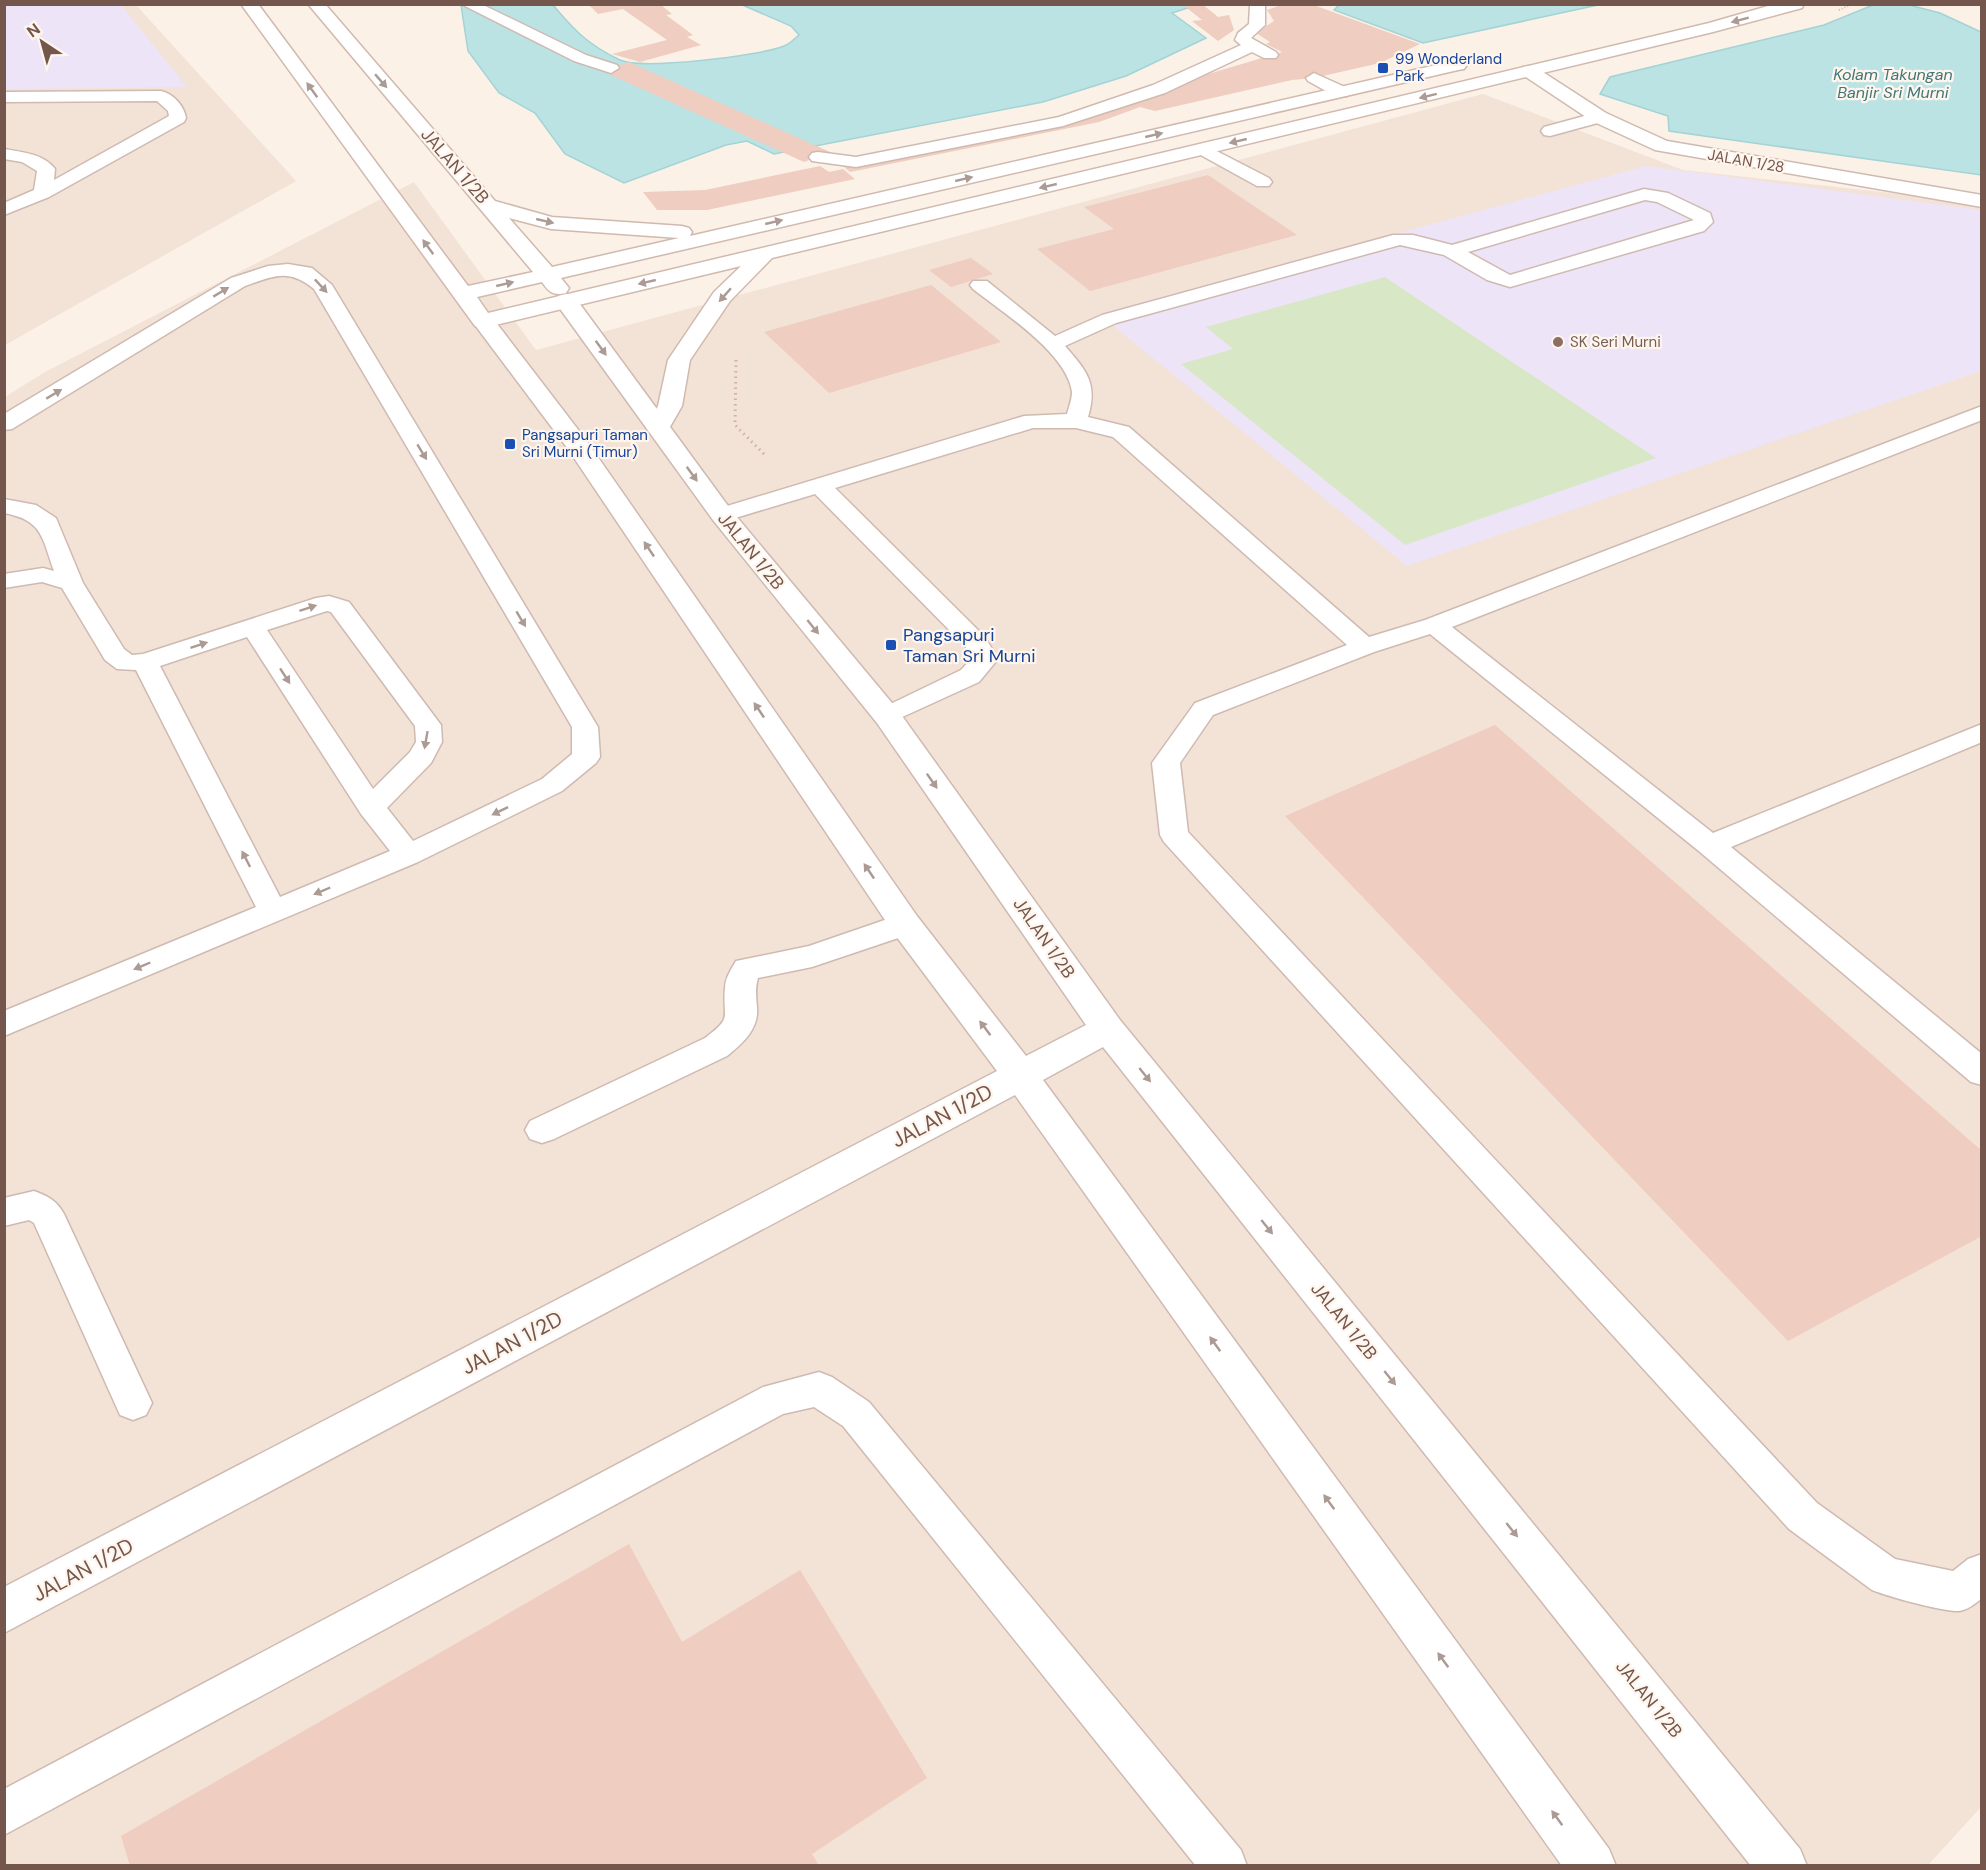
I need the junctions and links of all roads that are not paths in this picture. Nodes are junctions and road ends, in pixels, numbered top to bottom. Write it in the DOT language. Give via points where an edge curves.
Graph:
graph roads {
  1 [pos="249,4"];
  2 [pos="316,4"];
  3 [pos="468,4"];
  4 [pos="1796,4"];
  5 [pos="1258,5"];
  6 [pos="1251,46"];
  7 [pos="1270,56"];
  8 [pos="1478,60"];
  9 [pos="611,68"];
  10 [pos="1529,71"];
  11 [pos="1314,78"];
  12 [pos="1341,92"];
  13 [pos="4,97"];
  14 [pos="1599,117"];
  15 [pos="1550,131"];
  16 [pos="1203,149"];
  17 [pos="4,154"];
  18 [pos="819,157"];
  19 [pos="1263,183"];
  20 [pos="44,192"];
  21 [pos="1982,201"];
  22 [pos="489,206"];
  23 [pos="4,210"];
  24 [pos="717,236"];
  25 [pos="1452,251"];
  26 [pos="765,253"];
  27 [pos="548,274"];
  28 [pos="980,285"];
  29 [pos="463,294"];
  30 [pos="566,301"];
  31 [pos="483,321"];
  32 [pos="1053,344"];
  33 [pos="1982,412"];
  34 [pos="1076,421"];
  35 [pos="4,424"];
  36 [pos="658,427"];
  37 [pos="820,486"];
  38 [pos="4,507"];
  39 [pos="722,515"];
  40 [pos="4,581"];
  41 [pos="70,583"];
  42 [pos="1434,625"];
  43 [pos="253,627"];
  44 [pos="1365,647"];
  45 [pos="145,662"];
  46 [pos="886,716"];
  47 [pos="1982,732"];
  48 [pos="371,807"];
  49 [pos="1710,845"];
  50 [pos="408,855"];
  51 [pos="273,912"];
  52 [pos="905,924"];
  53 [pos="4,1024"];
  54 [pos="1108,1029"];
  55 [pos="1982,1073"];
  56 [pos="1020,1075"];
  57 [pos="542,1130"];
  58 [pos="4,1212"];
  59 [pos="133,1403"];
  60 [pos="1982,1573"];
  61 [pos="6,1605"];
  62 [pos="4,1813"];
  63 [pos="1225,1866"];
  64 [pos="1592,1866"];
  65 [pos="1783,1866"];
  29 -- 1 [label="street, one-way"];
  2 -- 22 [label="street, JALAN 1/2B, one-way"];
  3 -- 9 [label="lane" via="580,58"];
  4 -- 10 [label="street, one-way"];
  5 -- 6 [label="lane" via="1257,25 1243,40"];
  6 -- 7 [label="lane"];
  6 -- 18 [label="lane" via="1159,89 1063,121 856,162"];
  8 -- 12 [label="street"];
  10 -- 14 [label="street, JALAN 1/28"];
  10 -- 16 [label="street, one-way"];
  11 -- 12 [label="lane"];
  24 -- 12 [label="street, one-way"];
  13 -- 20 [label="lane" via="160,96 176,109 178,118"];
  14 -- 15 [label="lane"];
  14 -- 21 [label="street, JALAN 1/28" via="1662,146"];
  16 -- 19 [label="lane"];
  16 -- 26 [label="street, one-way"];
  17 -- 20 [label="lane" via="27,158 46,169"];
  20 -- 23 [label="lane"];
  22 -- 24 [label="street, one-way" via="551,223"];
  22 -- 27 [label="street, JALAN 1/2B"];
  24 -- 27 [label="street"];
  25 -- 25 [label="lane" via="1644,194 1662,196 1703,217 1704,222 1698,227 1510,281 1496,278"];
  25 -- 32 [label="lane" via="1400,239 1108,319"];
  26 -- 30 [label="street, one-way"];
  26 -- 36 [label="street, one-way" via="722,297 679,360 670,406"];
  29 -- 27 [label="street, one-way"];
  27 -- 30 [label="street, JALAN 1/2B"];
  28 -- 32 [label="lane"];
  29 -- 31 [label="street"];
  30 -- 31 [label="street"];
  30 -- 36 [label="street, JALAN 1/2B, one-way"];
  52 -- 31 [label="street, one-way" via="577,445"];
  32 -- 34 [label="lane" via="1079,378 1083,393"];
  33 -- 42 [label="lane"];
  34 -- 37 [label="lane" via="1032,421"];
  34 -- 44 [label="lane" via="1121,432"];
  35 -- 50 [label="lane, one-way" via="238,282 288,270 305,272 322,285 585,727 586,757 552,785"];
  36 -- 39 [label="street, JALAN 1/2B, one-way"];
  37 -- 39 [label="lane"];
  37 -- 46 [label="lane" via="976,642 985,659 970,676"];
  38 -- 41 [label="lane" via="28,510 48,523"];
  39 -- 46 [label="street, JALAN 1/2B, one-way"];
  40 -- 41 [label="lane" via="43,575"];
  41 -- 45 [label="lane" via="114,654 126,663"];
  42 -- 44 [label="lane"];
  42 -- 49 [label="lane"];
  45 -- 43 [label="lane, one-way"];
  43 -- 48 [label="lane, one-way"];
  43 -- 48 [label="lane, one-way" via="316,605 329,603 340,607 428,725 429,742 421,757"];
  44 -- 60 [label="lane" via="1204,709 1166,763 1174,835 1803,1516 1886,1576 1958,1592"];
  51 -- 45 [label="lane, one-way"];
  46 -- 54 [label="street, JALAN 1/2B, one-way"];
  47 -- 49 [label="lane"];
  48 -- 50 [label="lane"];
  49 -- 55 [label="lane"];
  50 -- 51 [label="lane, one-way"];
  51 -- 53 [label="lane, one-way"];
  56 -- 52 [label="street, one-way"];
  52 -- 57 [label="lane" via="812,956 747,969 741,978 742,1022 733,1036"];
  54 -- 56 [label="street, JALAN 1/2D"];
  54 -- 65 [label="street, JALAN 1/2B, one-way"];
  56 -- 61 [label="street, JALAN 1/2D"];
  64 -- 56 [label="street, one-way"];
  58 -- 59 [label="lane" via="34,1204 47,1214"];
  62 -- 63 [label="lane" via="776,1399 819,1389 856,1414"];
}
